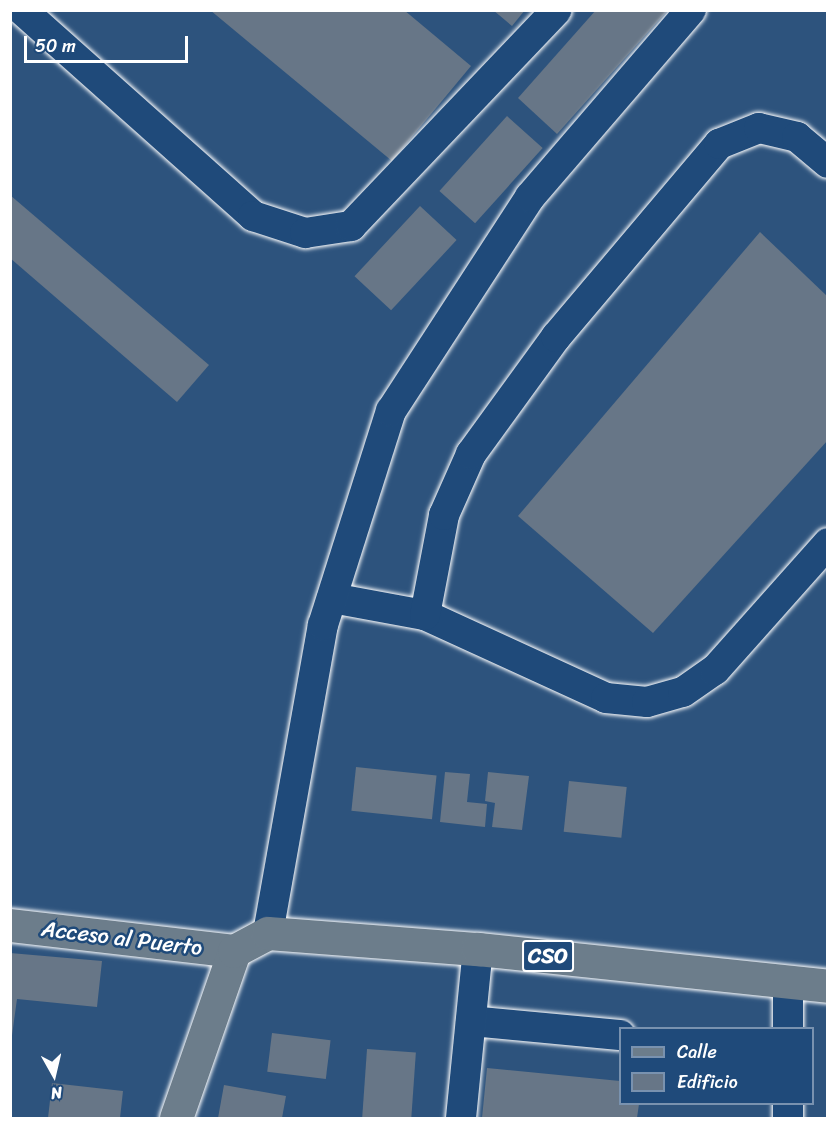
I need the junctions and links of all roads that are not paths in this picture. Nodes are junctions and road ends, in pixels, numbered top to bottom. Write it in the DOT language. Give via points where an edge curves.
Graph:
graph roads {
  1 [pos="22,10"];
  2 [pos="557,10"];
  3 [pos="691,10"];
  4 [pos="828,163"];
  5 [pos="828,543"];
  6 [pos="332,598"];
  7 [pos="425,615"];
  8 [pos="10,925"];
  9 [pos="268,933"];
  10 [pos="478,949"];
  11 [pos="234,951"];
  12 [pos="788,982"];
  13 [pos="828,986"];
  14 [pos="471,1021"];
  15 [pos="788,1027"];
  16 [pos="619,1035"];
  17 [pos="176,1119"];
  18 [pos="460,1119"];
  1 -- 2 [label="street" via="253,216 305,232 351,226"];
  3 -- 6 [label="street" via="530,197 392,411"];
  4 -- 7 [label="street" via="797,137 759,128 719,144 556,337 471,454 444,515"];
  5 -- 7 [label="street" via="716,670 683,692 647,702 606,698"];
  6 -- 7 [label="street"];
  6 -- 9 [label="street" via="323,625"];
  8 -- 11 [label="main road, Acceso al Puerto"];
  9 -- 10 [label="main road, CSO"];
  9 -- 11 [label="main road"];
  10 -- 12 [label="main road, CSO"];
  10 -- 14 [label="street"];
  11 -- 17 [label="main road"];
  12 -- 13 [label="main road, CSO"];
  12 -- 15 [label="street"];
  14 -- 16 [label="street"];
  14 -- 18 [label="street"];
}
